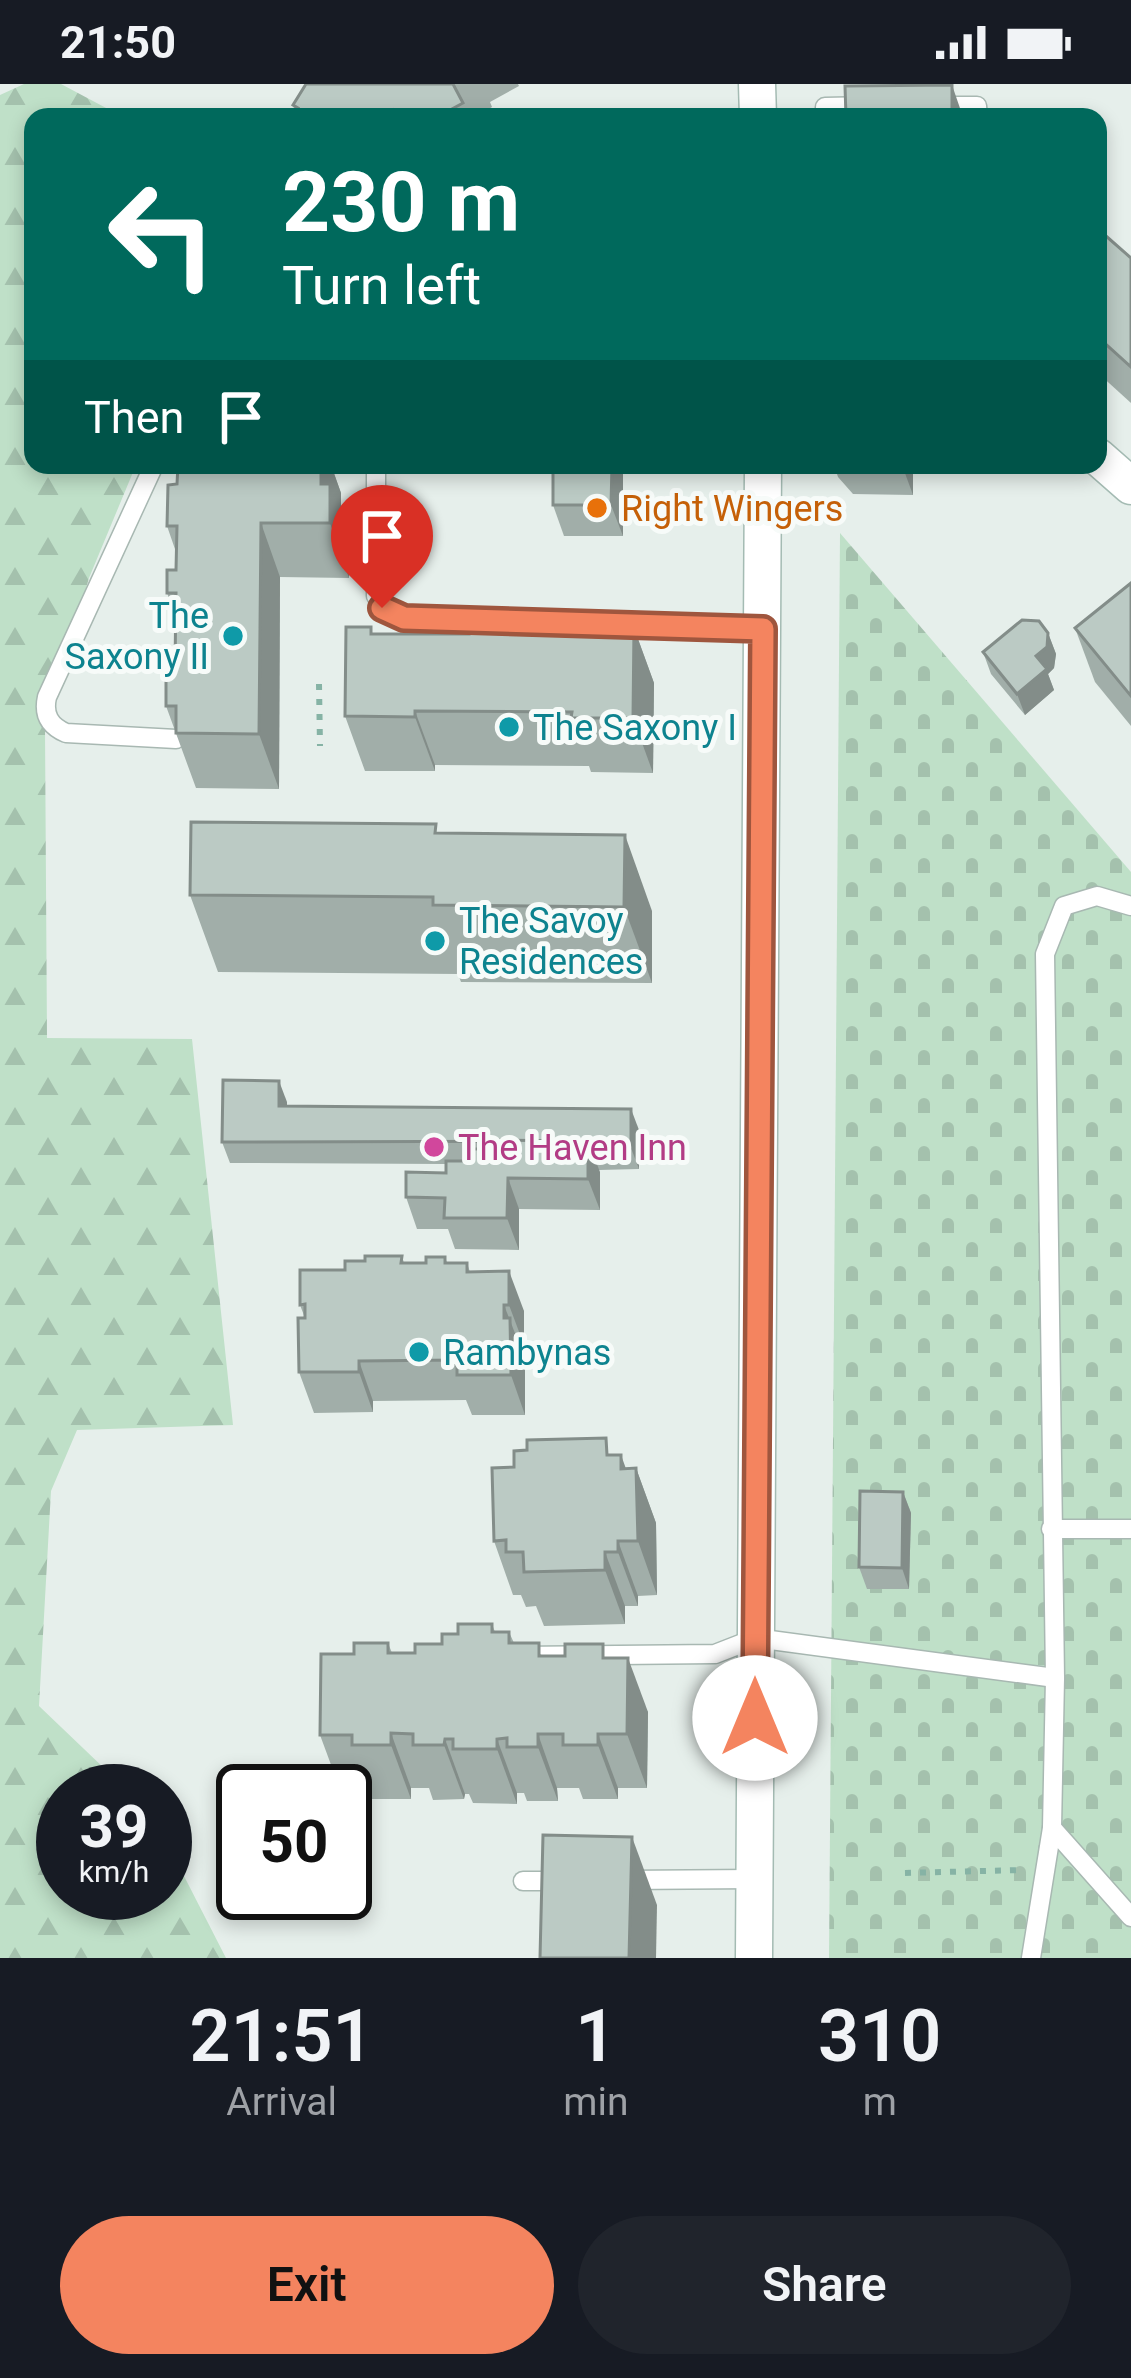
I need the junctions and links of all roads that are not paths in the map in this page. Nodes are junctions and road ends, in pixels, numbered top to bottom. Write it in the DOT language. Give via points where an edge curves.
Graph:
graph roads {
  1 [pos="890,106"];
  2 [pos="912,106"];
  3 [pos="825,108"];
  4 [pos="977,108"];
  5 [pos="1107,465"];
  6 [pos="150,474"];
  7 [pos="376,474"];
  8 [pos="763,474"];
  9 [pos="1131,487"];
  10 [pos="763,629"];
  11 [pos="176,739"];
  12 [pos="1131,907"];
  13 [pos="1051,1529"];
  14 [pos="1131,1529"];
  15 [pos="756,1637"];
  16 [pos="492,1656"];
  17 [pos="1055,1678"];
  18 [pos="1052,1828"];
  19 [pos="754,1879"];
  20 [pos="523,1881"];
  21 [pos="1131,1917"];
  22 [pos="754,1958"];
  23 [pos="1031,1958"];
  1 -- 3 [label="lane"];
  2 -- 4 [label="lane"];
  5 -- 9 [label="main road"];
  6 -- 11 [label="lane" via="45,709 67,733"];
  7 -- 10 [label="lane" via="376,596 392,616"];
  8 -- 10 [label="main road"];
  10 -- 15 [label="main road"];
  12 -- 13 [label="lane" via="1097,896 1064,906 1045,954"];
  13 -- 14 [label="lane"];
  13 -- 17 [label="lane"];
  15 -- 16 [label="lane" via="716,1654"];
  15 -- 17 [label="lane"];
  15 -- 19 [label="main road"];
  17 -- 18 [label="lane"];
  18 -- 21 [label="lane"];
  18 -- 23 [label="lane"];
  19 -- 20 [label="lane"];
  19 -- 22 [label="main road"];
}
